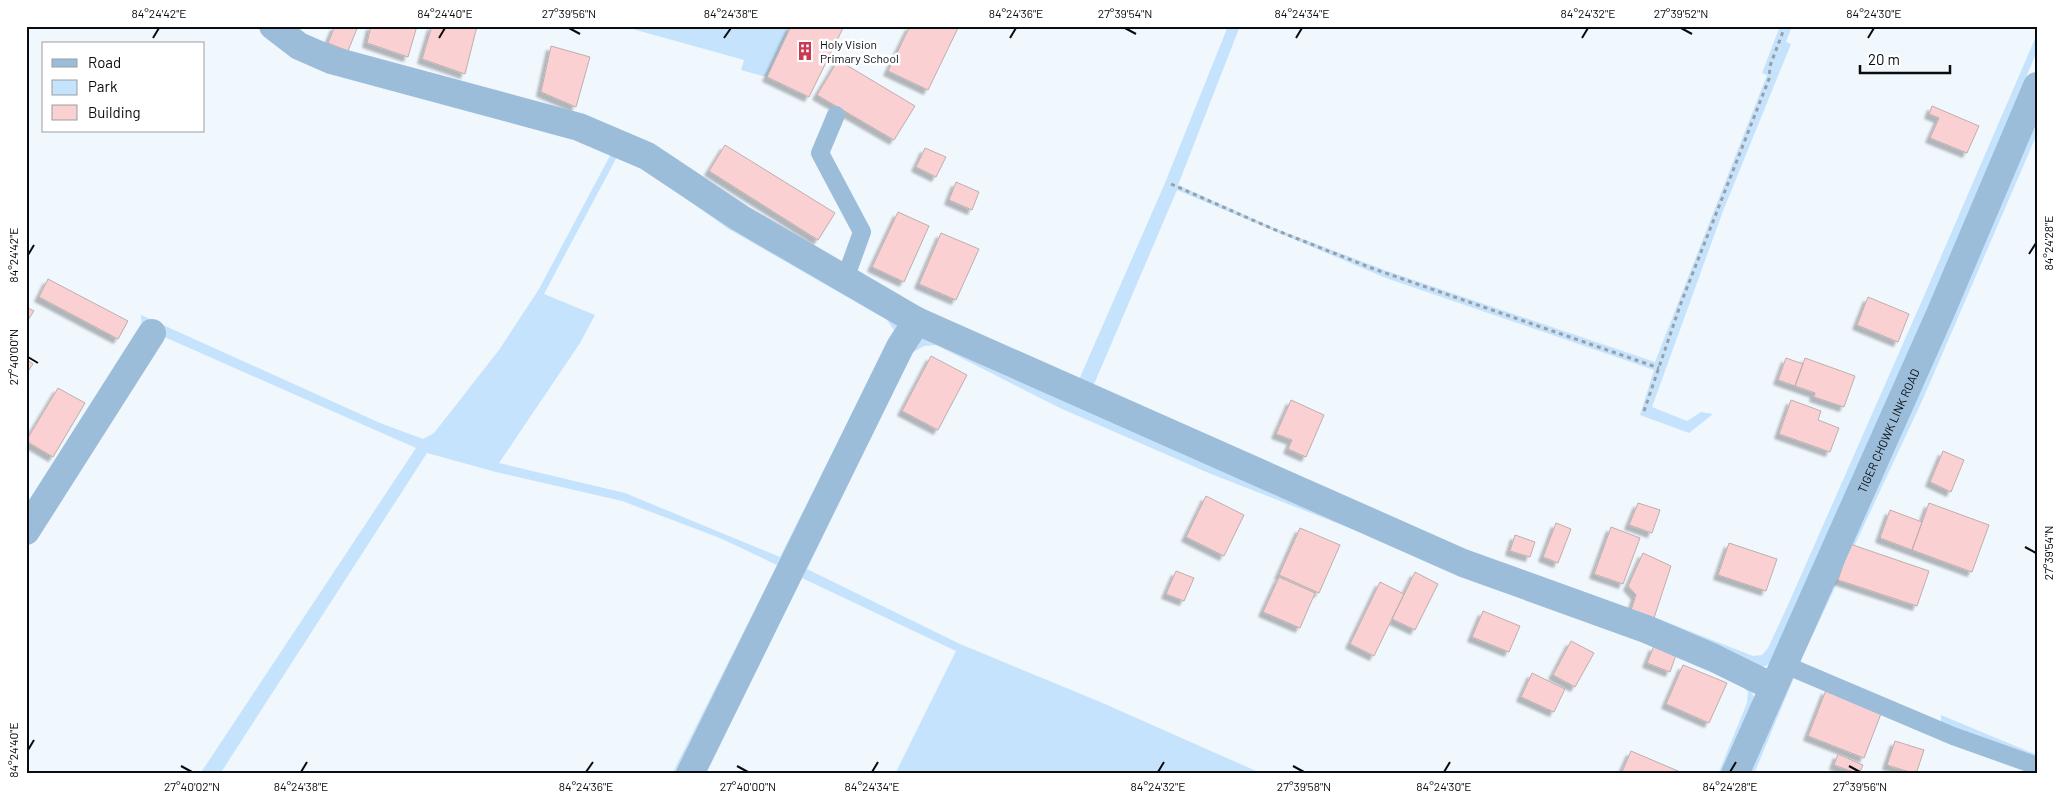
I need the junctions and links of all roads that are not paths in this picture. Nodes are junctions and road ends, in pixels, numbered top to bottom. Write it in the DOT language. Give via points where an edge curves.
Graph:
graph roads {
  1 [pos="273,26"];
  2 [pos="2037,86"];
  3 [pos="836,115"];
  4 [pos="845,279"];
  5 [pos="917,321"];
  6 [pos="152,333"];
  7 [pos="26,531"];
  8 [pos="1778,675"];
  9 [pos="2037,766"];
  10 [pos="690,774"];
  11 [pos="1735,774"];
  1 -- 4 [label="street" via="299,46 331,60 578,127 647,156 740,218"];
  2 -- 8 [label="street, TIGER CHOWK LINK ROAD" via="1851,518"];
  3 -- 4 [label="lane" via="820,153 862,232"];
  4 -- 5 [label="street"];
  5 -- 8 [label="street" via="1463,563 1646,629 1714,658"];
  5 -- 10 [label="street" via="895,356"];
  6 -- 7 [label="street"];
  8 -- 9 [label="lane"];
  8 -- 11 [label="street, TIGER CHOWK LINK ROAD"];
}
